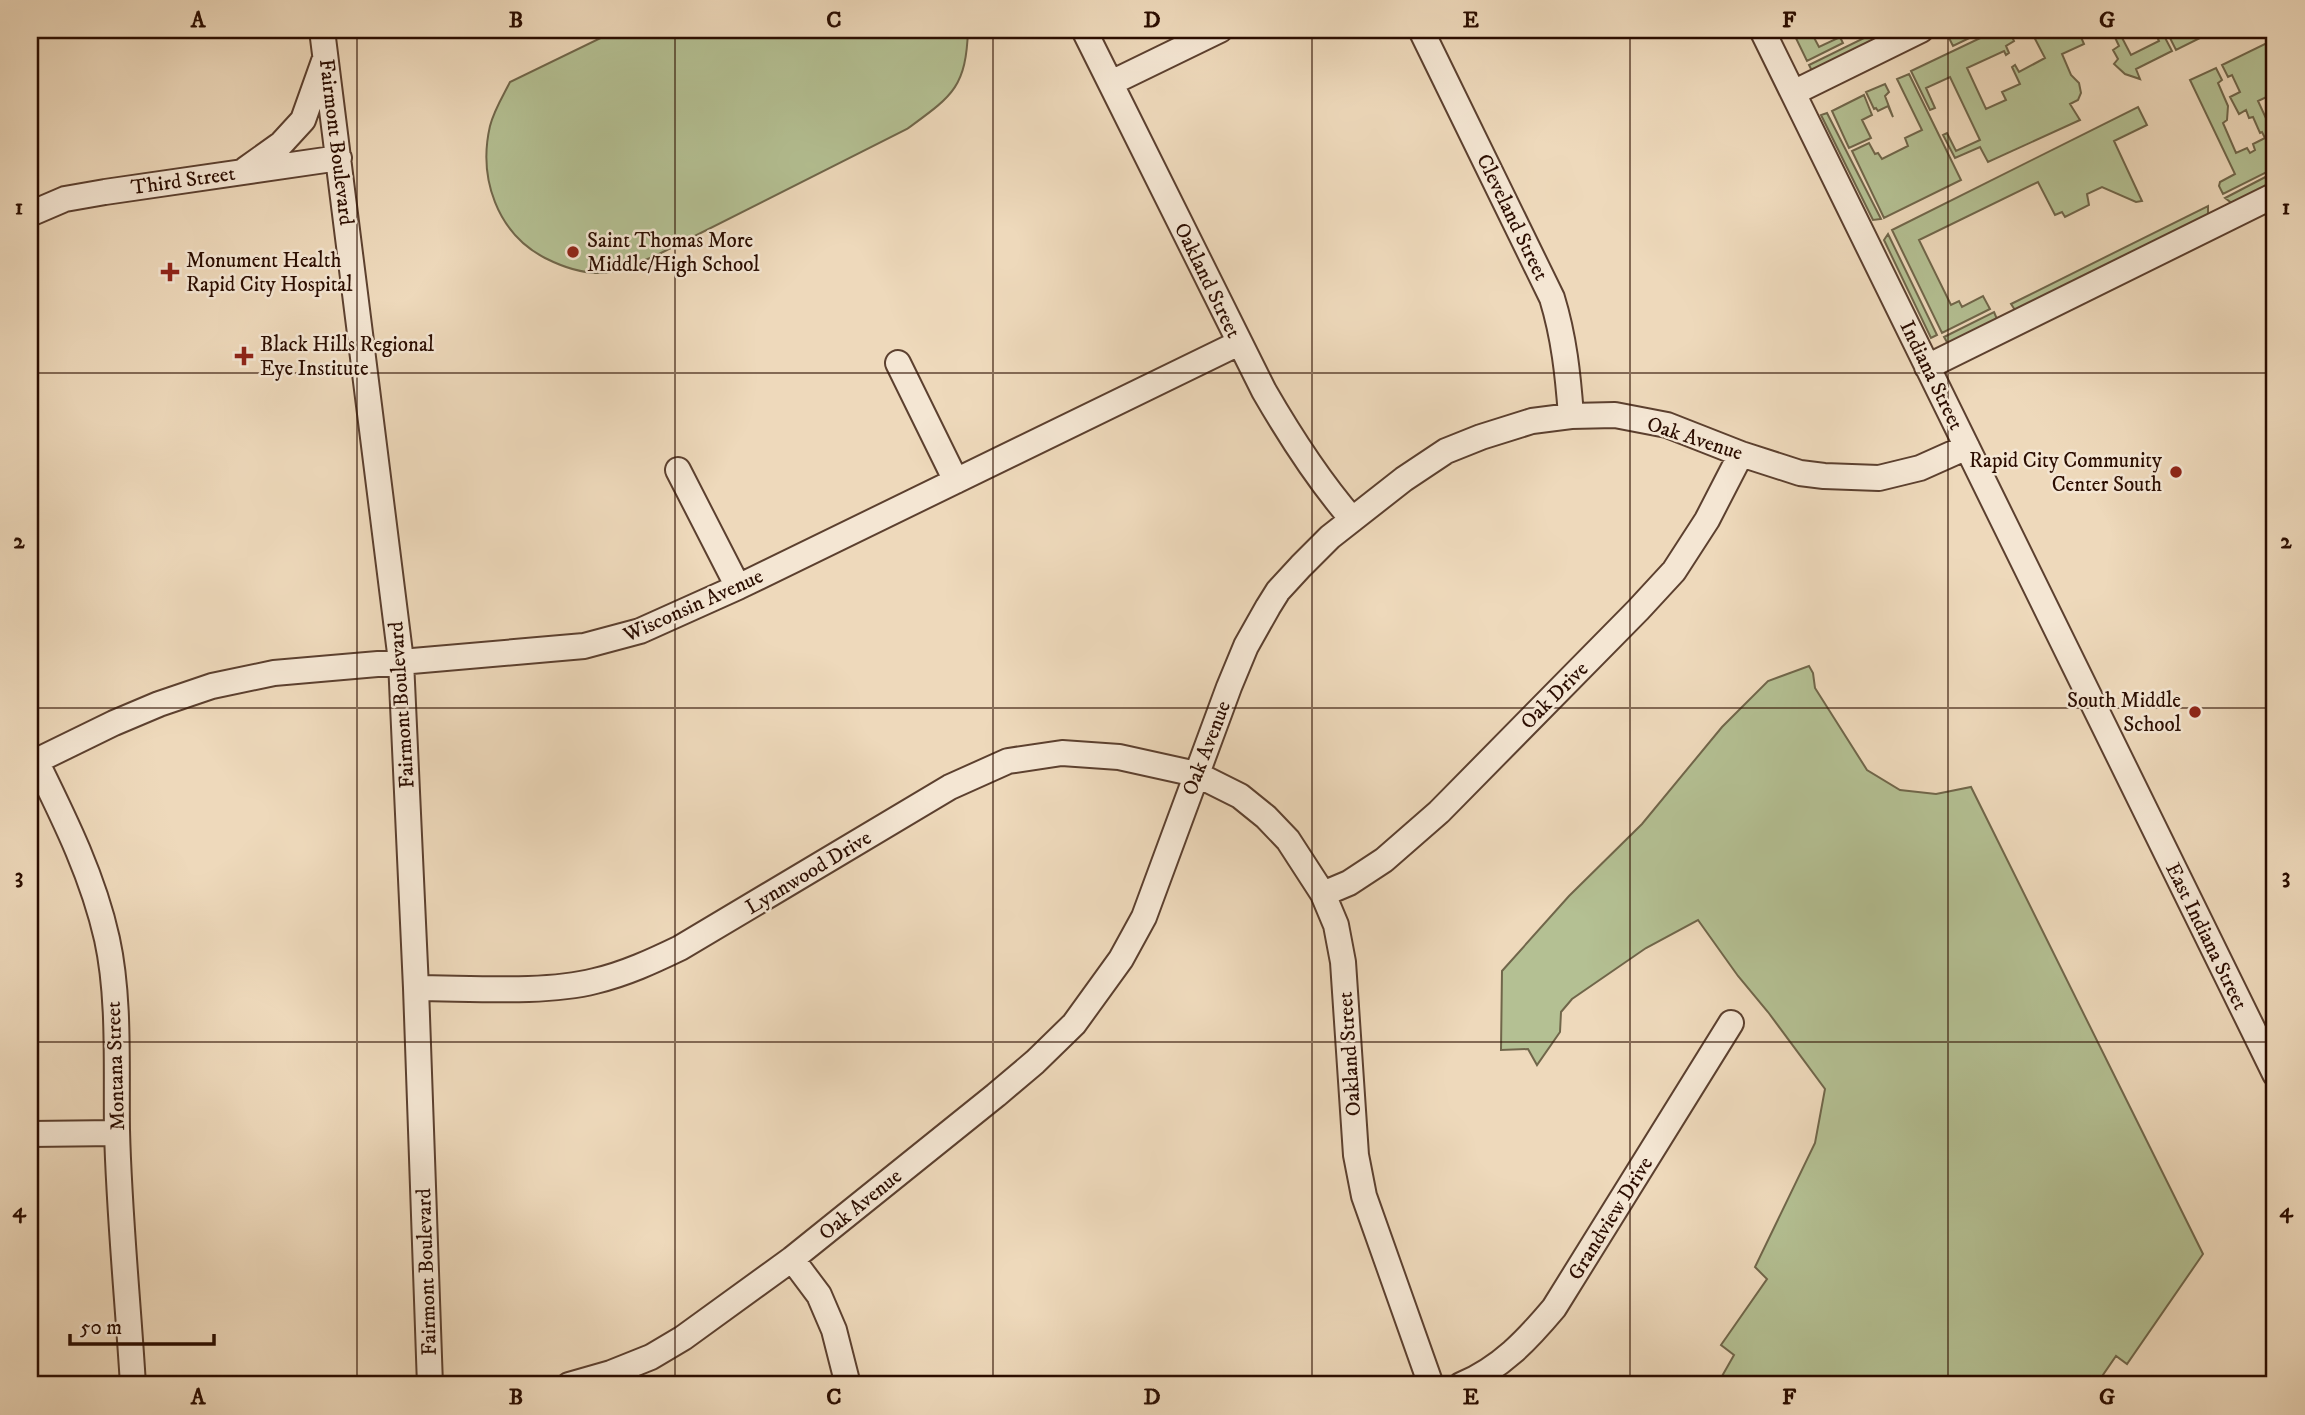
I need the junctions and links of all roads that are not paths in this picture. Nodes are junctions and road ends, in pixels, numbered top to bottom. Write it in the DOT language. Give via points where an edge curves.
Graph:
graph roads {
  1 [pos="322,30"];
  2 [pos="1084,30"];
  3 [pos="1220,30"];
  4 [pos="1421,30"];
  5 [pos="1762,30"];
  6 [pos="1921,30"];
  7 [pos="326,57"];
  8 [pos="1111,83"];
  9 [pos="1793,93"];
  10 [pos="339,158"];
  11 [pos="244,171"];
  12 [pos="2275,195"];
  13 [pos="30,214"];
  14 [pos="1239,343"];
  15 [pos="898,363"];
  16 [pos="1927,366"];
  17 [pos="1571,416"];
  18 [pos="1967,447"];
  19 [pos="1741,454"];
  20 [pos="678,470"];
  21 [pos="956,481"];
  22 [pos="1352,519"];
  23 [pos="738,587"];
  24 [pos="401,662"];
  25 [pos="33,763"];
  26 [pos="1196,774"];
  27 [pos="2157,835"];
  28 [pos="1323,894"];
  29 [pos="416,988"];
  30 [pos="1731,1023"];
  31 [pos="2275,1074"];
  32 [pos="117,1133"];
  33 [pos="30,1134"];
  34 [pos="792,1259"];
  35 [pos="133,1385"];
  36 [pos="430,1385"];
  37 [pos="569,1385"];
  38 [pos="848,1385"];
  39 [pos="1431,1385"];
  40 [pos="1461,1385"];
  1 -- 7 [label="street, Fairmont Boulevard"];
  2 -- 8 [label="street, Oakland Street"];
  3 -- 8 [label="street"];
  4 -- 17 [label="street, Cleveland Street" via="1552,298 1566,358"];
  5 -- 9 [label="street, Indiana Street"];
  6 -- 9 [label="street"];
  7 -- 10 [label="street, Fairmont Boulevard"];
  7 -- 11 [label="street" via="303,120 281,144"];
  8 -- 14 [label="street, Oakland Street"];
  9 -- 16 [label="street, Indiana Street"];
  10 -- 11 [label="street, Third Street"];
  10 -- 24 [label="street, Fairmont Boulevard"];
  11 -- 13 [label="street, Third Street" via="65,200"];
  12 -- 16 [label="street"];
  14 -- 21 [label="street, Wisconsin Avenue"];
  14 -- 22 [label="street, Oakland Street" via="1292,439"];
  15 -- 21 [label="street"];
  16 -- 18 [label="street, Indiana Street"];
  17 -- 19 [label="street, Oak Avenue" via="1615,415 1667,425"];
  17 -- 22 [label="street, Oak Avenue" via="1532,421 1446,452"];
  18 -- 19 [label="street, Oak Avenue" via="1920,468 1879,478 1800,474"];
  18 -- 27 [label="street, Indiana Street"];
  19 -- 28 [label="street, Oak Drive" via="1674,571 1638,610 1439,812 1384,860"];
  20 -- 23 [label="street"];
  21 -- 23 [label="street, Wisconsin Avenue"];
  22 -- 26 [label="street, Oak Avenue" via="1301,566 1268,607 1246,646"];
  23 -- 24 [label="street, Wisconsin Avenue" via="620,638 584,646"];
  24 -- 25 [label="street, Wisconsin Avenue" via="274,673 212,686 114,723"];
  24 -- 29 [label="street, Fairmont Boulevard"];
  25 -- 32 [label="street, Montana Street" via="70,830 107,941 117,1056"];
  26 -- 28 [label="street, Oakland Street" via="1240,796 1266,817 1288,840"];
  26 -- 29 [label="street, Lynnwood Drive" via="1119,757 1062,753 1008,761 950,788 680,948 641,966 593,982 546,988"];
  26 -- 34 [label="street, Oak Avenue" via="1144,916 1121,959 1074,1024 996,1095"];
  27 -- 31 [label="street, East Indiana Street"];
  28 -- 39 [label="street, Oakland Street" via="1336,925 1343,962 1356,1155 1364,1196"];
  29 -- 36 [label="street, Fairmont Boulevard"];
  30 -- 40 [label="street, Grandview Drive" via="1555,1308 1500,1365"];
  32 -- 33 [label="street"];
  32 -- 35 [label="street, Montana Street"];
  34 -- 37 [label="street, Oak Avenue" via="650,1357"];
  34 -- 38 [label="street" via="819,1295 834,1330"];
}
